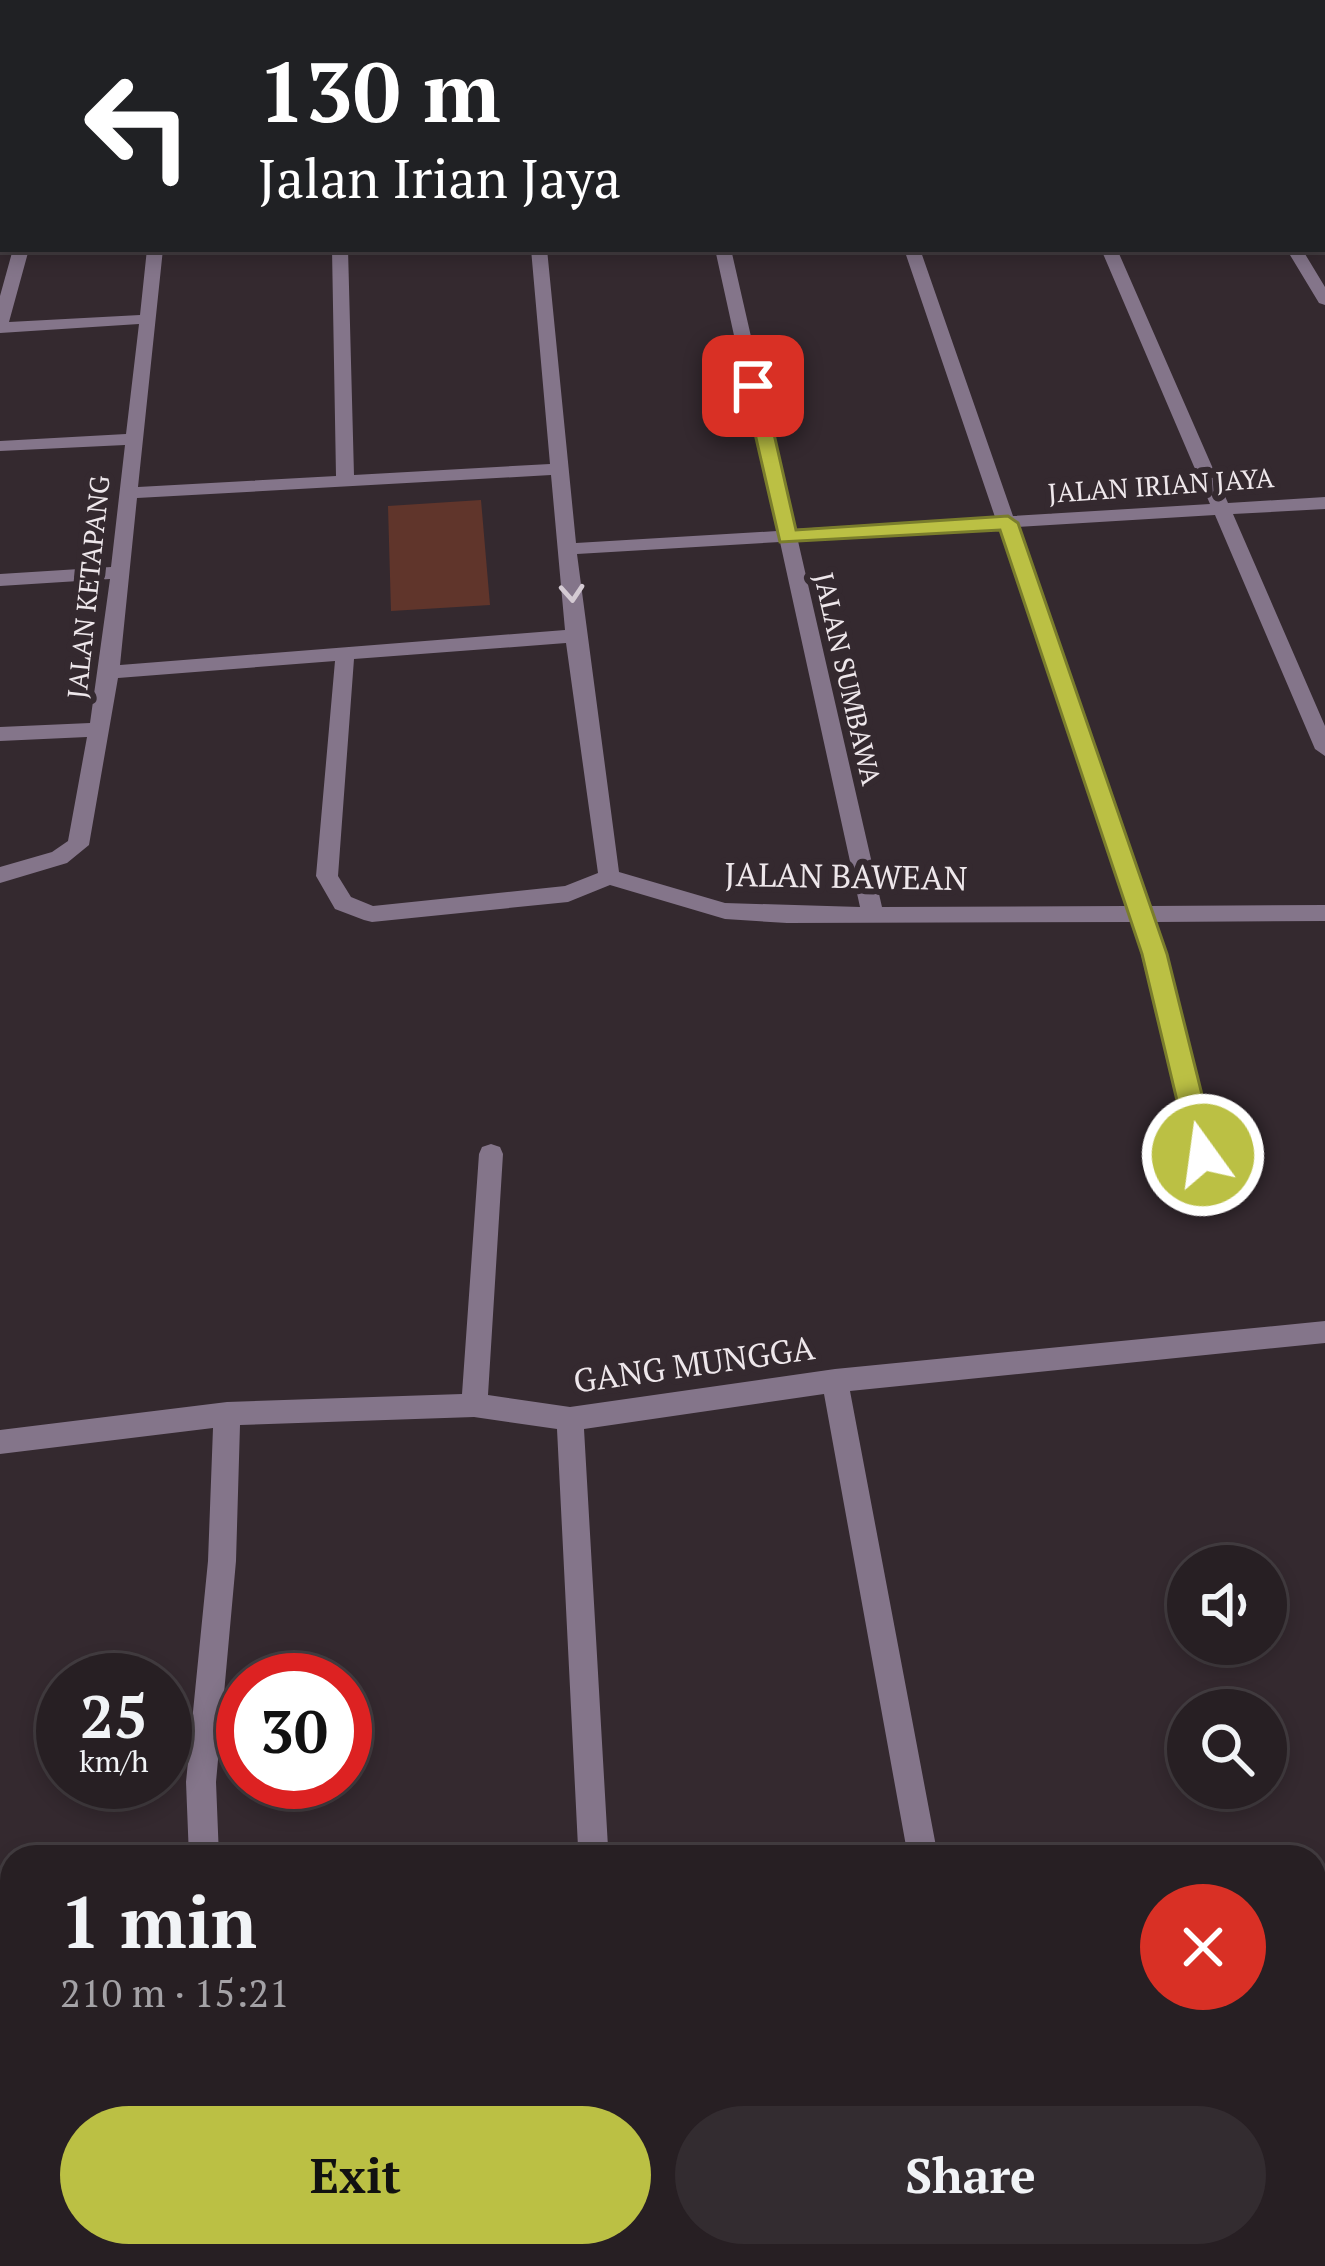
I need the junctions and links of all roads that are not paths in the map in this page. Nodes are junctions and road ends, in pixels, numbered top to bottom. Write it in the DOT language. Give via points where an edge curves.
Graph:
graph roads {
  1 [pos="20,252"];
  2 [pos="155,252"];
  3 [pos="340,252"];
  4 [pos="538,252"];
  5 [pos="724,252"];
  6 [pos="913,252"];
  7 [pos="1109,252"];
  8 [pos="1293,252"];
  9 [pos="1325,300"];
  10 [pos="147,319"];
  11 [pos="0,327"];
  12 [pos="133,439"];
  13 [pos="0,446"];
  14 [pos="560,469"];
  15 [pos="345,481"];
  16 [pos="127,493"];
  17 [pos="1325,502"];
  18 [pos="1224,509"];
  19 [pos="1008,523"];
  20 [pos="787,538"];
  21 [pos="569,549"];
  22 [pos="118,572"];
  23 [pos="0,580"];
  24 [pos="575,636"];
  25 [pos="345,654"];
  26 [pos="109,672"];
  27 [pos="100,729"];
  28 [pos="0,734"];
  29 [pos="1325,749"];
  30 [pos="0,875"];
  31 [pos="609,878"];
  32 [pos="872,911"];
  33 [pos="1140,913"];
  34 [pos="1325,914"];
  35 [pos="491,1154"];
  36 [pos="1203,1155"];
  37 [pos="1325,1332"];
  38 [pos="835,1381"];
  39 [pos="474,1406"];
  40 [pos="227,1414"];
  41 [pos="570,1419"];
  42 [pos="0,1442"];
  43 [pos="204,1845"];
  44 [pos="593,1845"];
  45 [pos="921,1845"];
  1 -- 11 [label="street"];
  2 -- 10 [label="street, JALAN KETAPANG"];
  3 -- 15 [label="street"];
  4 -- 14 [label="street"];
  5 -- 20 [label="street, JALAN SUMBAWA"];
  6 -- 19 [label="street"];
  7 -- 18 [label="street"];
  8 -- 9 [label="street"];
  10 -- 11 [label="street"];
  10 -- 12 [label="street, JALAN KETAPANG"];
  12 -- 13 [label="street"];
  12 -- 16 [label="street, JALAN KETAPANG"];
  14 -- 15 [label="street"];
  14 -- 21 [label="street"];
  15 -- 16 [label="street"];
  16 -- 22 [label="street, JALAN KETAPANG"];
  17 -- 18 [label="street, JALAN IRIAN JAYA"];
  18 -- 19 [label="street, JALAN IRIAN JAYA"];
  18 -- 29 [label="street"];
  19 -- 20 [label="street, JALAN IRIAN JAYA"];
  19 -- 33 [label="street"];
  20 -- 21 [label="street, JALAN IRIAN JAYA"];
  20 -- 32 [label="street, JALAN SUMBAWA"];
  21 -- 24 [label="street, one-way"];
  22 -- 23 [label="street"];
  22 -- 26 [label="street, JALAN KETAPANG"];
  24 -- 25 [label="street"];
  24 -- 31 [label="street"];
  25 -- 26 [label="street"];
  25 -- 31 [label="street" via="326,857 343,903 372,914 568,894"];
  26 -- 27 [label="street, JALAN KETAPANG"];
  27 -- 28 [label="street"];
  27 -- 30 [label="street, JALAN KETAPANG" via="79,844"];
  31 -- 32 [label="street, JALAN BAWEAN" via="725,911"];
  32 -- 33 [label="street, JALAN BAWEAN"];
  33 -- 34 [label="street, JALAN BAWEAN"];
  33 -- 36 [label="street"];
  35 -- 39 [label="street"];
  37 -- 38 [label="street, GANG MUNGGA"];
  38 -- 41 [label="street, GANG MUNGGA"];
  38 -- 45 [label="street"];
  39 -- 40 [label="street, GANG MUNGGA"];
  39 -- 41 [label="street, GANG MUNGGA"];
  40 -- 42 [label="street, GANG MUNGGA"];
  40 -- 43 [label="street" via="201,1781"];
  41 -- 44 [label="street"];
}
